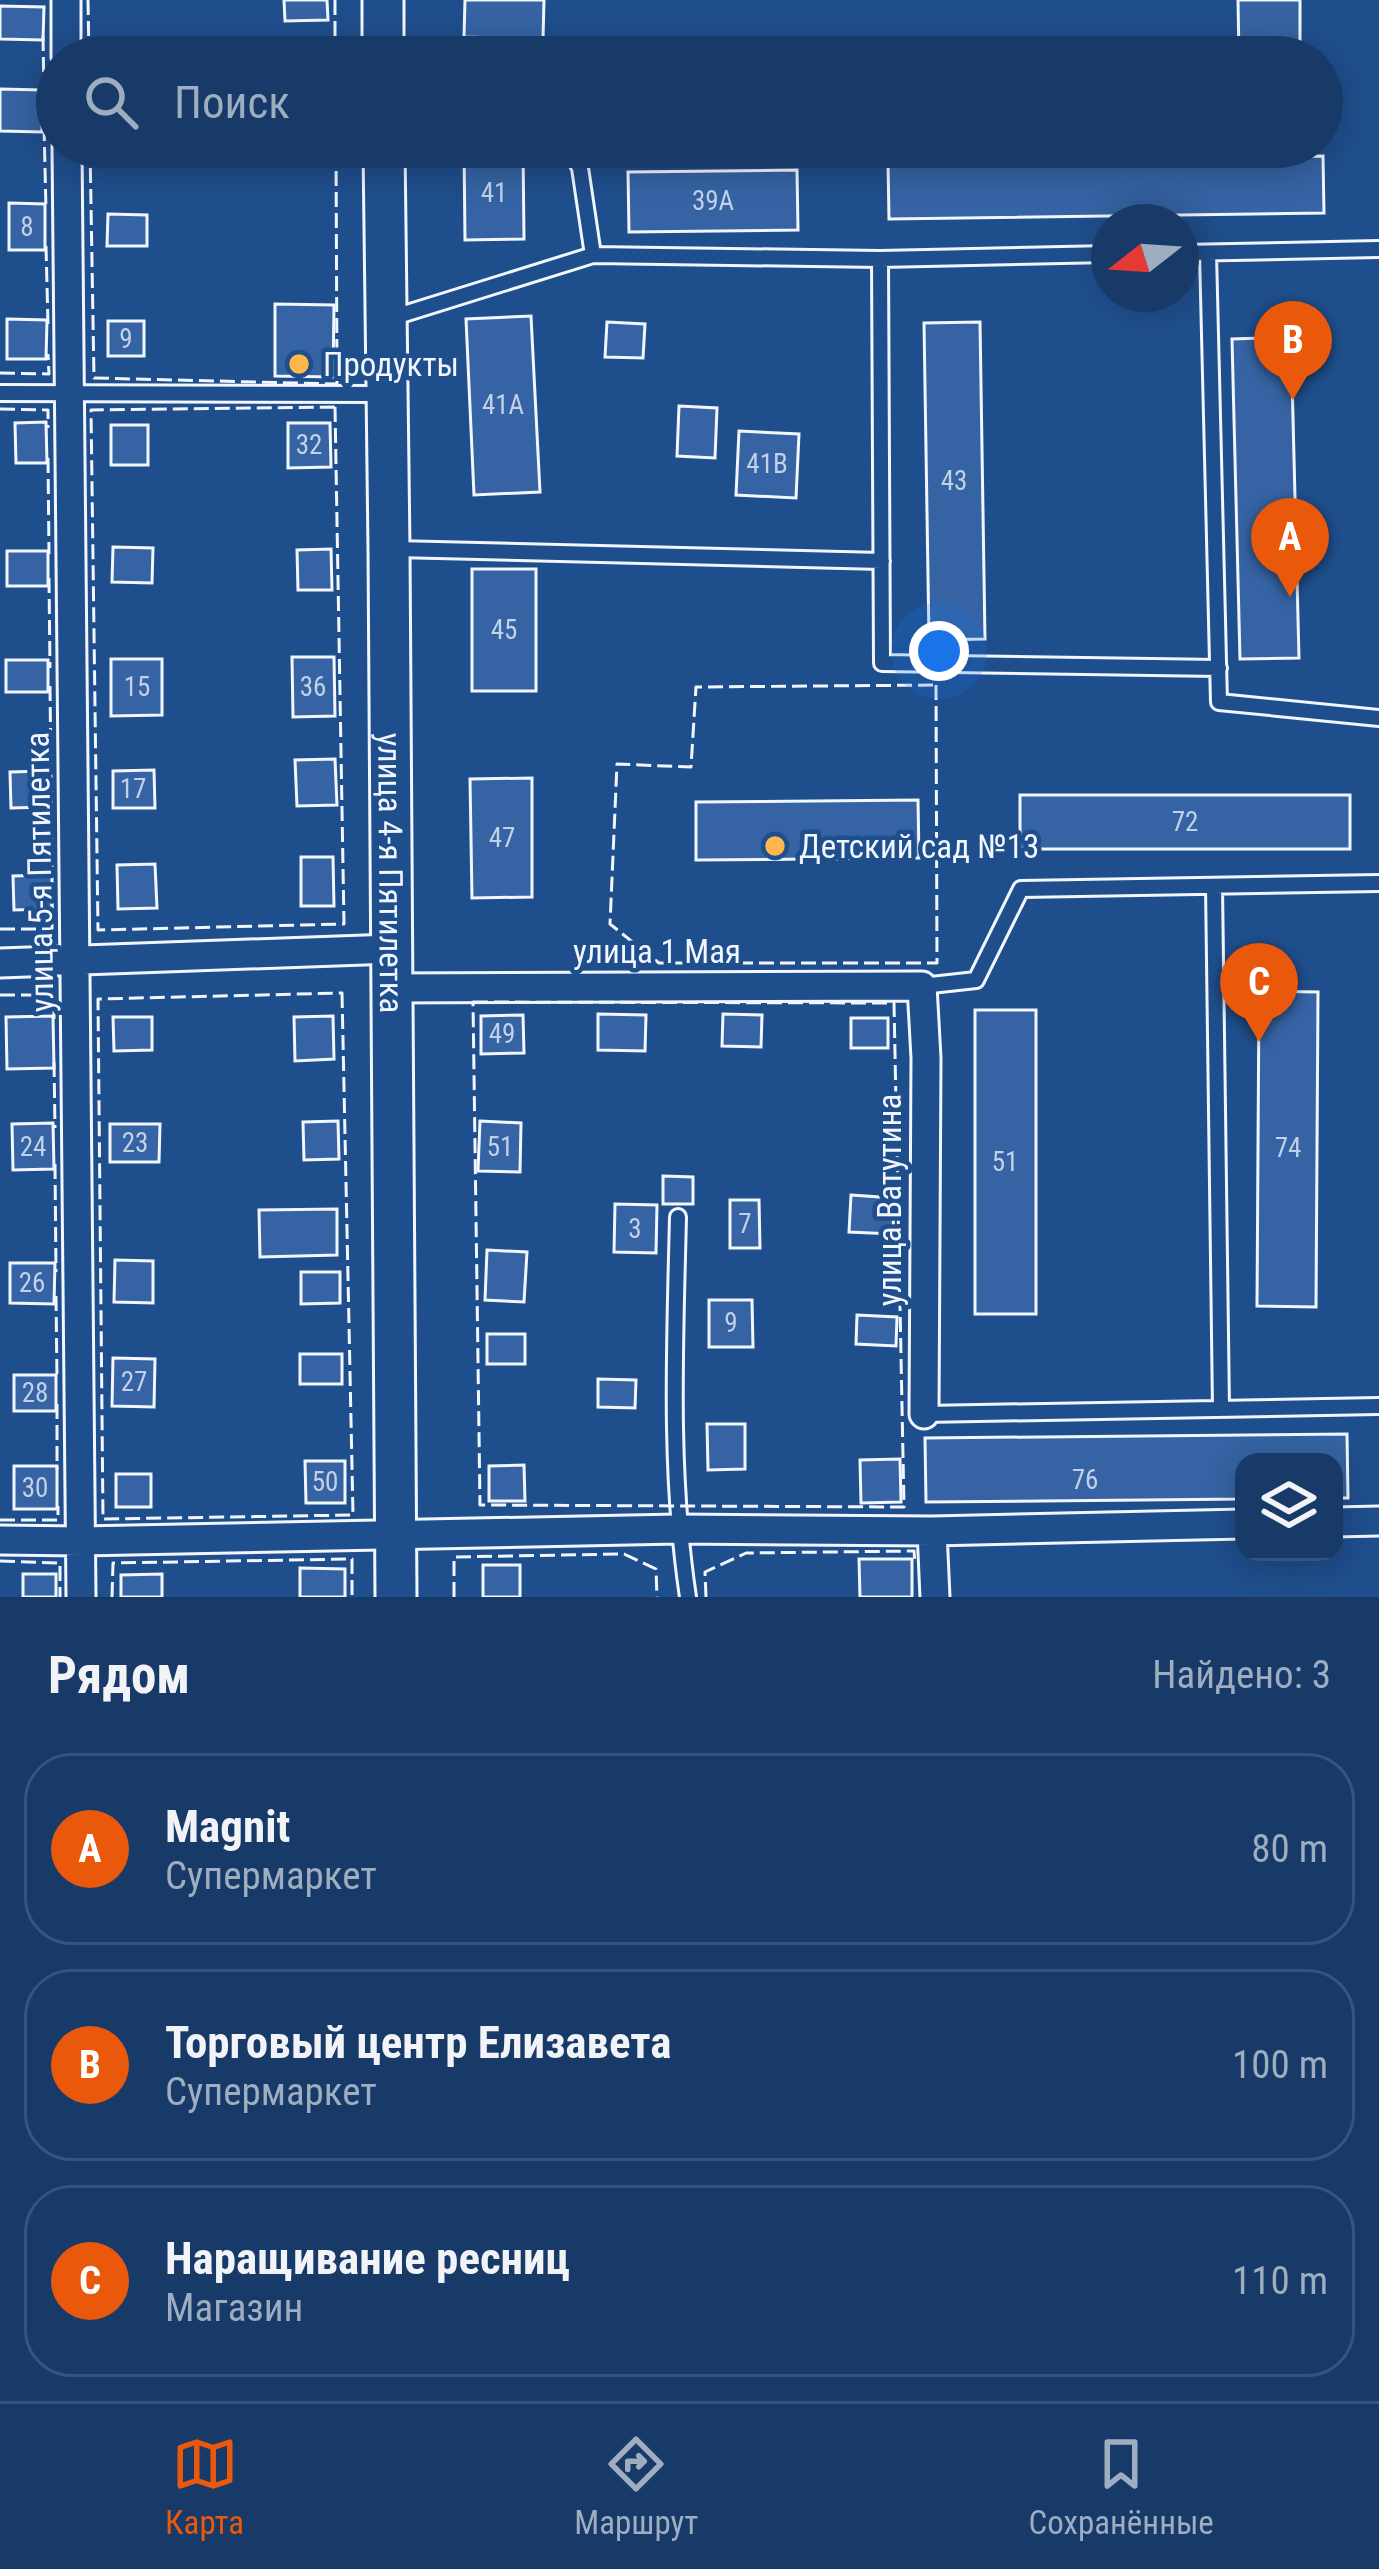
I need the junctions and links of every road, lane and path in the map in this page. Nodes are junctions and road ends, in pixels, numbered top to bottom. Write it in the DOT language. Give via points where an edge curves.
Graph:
graph roads {
  1 [pos="66,0"];
  2 [pos="382,0"];
  3 [pos="67,36"];
  4 [pos="383,36"];
  5 [pos="68,168"];
  6 [pos="384,168"];
  7 [pos="580,168"];
  8 [pos="1379,249"];
  9 [pos="1199,253"];
  10 [pos="1208,253"];
  11 [pos="1091,254"];
  12 [pos="593,255"];
  13 [pos="880,259"];
  14 [pos="386,320"];
  15 [pos="0,393"];
  16 [pos="70,393"];
  17 [pos="388,394"];
  18 [pos="389,549"];
  19 [pos="882,561"];
  20 [pos="1219,668"];
  21 [pos="1379,718"];
  22 [pos="1379,884"];
  23 [pos="1214,886"];
  24 [pos="75,962"];
  25 [pos="0,963"];
  26 [pos="393,968"];
  27 [pos="922,986"];
  28 [pos="678,1217"];
  29 [pos="1379,1406"];
  30 [pos="1221,1409"];
  31 [pos="925,1414"];
  32 [pos="1379,1521"];
  33 [pos="1343,1522"];
  34 [pos="1235,1524"];
  35 [pos="678,1529"];
  36 [pos="932,1531"];
  37 [pos="395,1534"];
  38 [pos="0,1540"];
  39 [pos="80,1541"];
  40 [pos="81,1597"];
  41 [pos="396,1597"];
  42 [pos="688,1597"];
  43 [pos="935,1597"];
  1 -- 3 [label="street"];
  2 -- 4 [label="street"];
  5 -- 16 [label="street, улица 5-я Пятилетка"];
  6 -- 14 [label="street, улица 4-я Пятилетка"];
  7 -- 12 [label="lane"];
  8 -- 10 [label="lane"];
  9 -- 10 [label="lane"];
  10 -- 20 [label="lane"];
  11 -- 13 [label="lane"];
  12 -- 13 [label="lane"];
  12 -- 14 [label="lane"];
  13 -- 19 [label="lane"];
  14 -- 17 [label="street, улица 4-я Пятилетка"];
  15 -- 16 [label="lane"];
  16 -- 17 [label="lane"];
  16 -- 24 [label="street, улица 5-я Пятилетка"];
  17 -- 18 [label="street, улица 4-я Пятилетка"];
  18 -- 19 [label="lane"];
  18 -- 26 [label="street, улица 4-я Пятилетка"];
  19 -- 20 [label="lane" via="882,663"];
  20 -- 21 [label="lane" via="1219,702"];
  22 -- 23 [label="lane"];
  23 -- 27 [label="lane" via="1021,889 976,980"];
  23 -- 30 [label="lane"];
  24 -- 25 [label="street, улица 1 Мая"];
  24 -- 26 [label="street, улица 1 Мая"];
  24 -- 39 [label="street, улица 5-я Пятилетка"];
  26 -- 27 [label="street, улица 1 Мая"];
  26 -- 37 [label="street, улица 4-я Пятилетка"];
  27 -- 31 [label="street, улица Ватутина"];
  28 -- 35 [label="lane"];
  29 -- 30 [label="lane"];
  30 -- 31 [label="lane"];
  32 -- 33 [label="street"];
  34 -- 36 [label="street"];
  35 -- 36 [label="street"];
  35 -- 37 [label="street"];
  35 -- 42 [label="lane"];
  36 -- 43 [label="street"];
  37 -- 39 [label="street"];
  37 -- 41 [label="street, улица 4-я Пятилетка"];
  38 -- 39 [label="street"];
  39 -- 40 [label="street, улица 5-я Пятилетка"];
}
